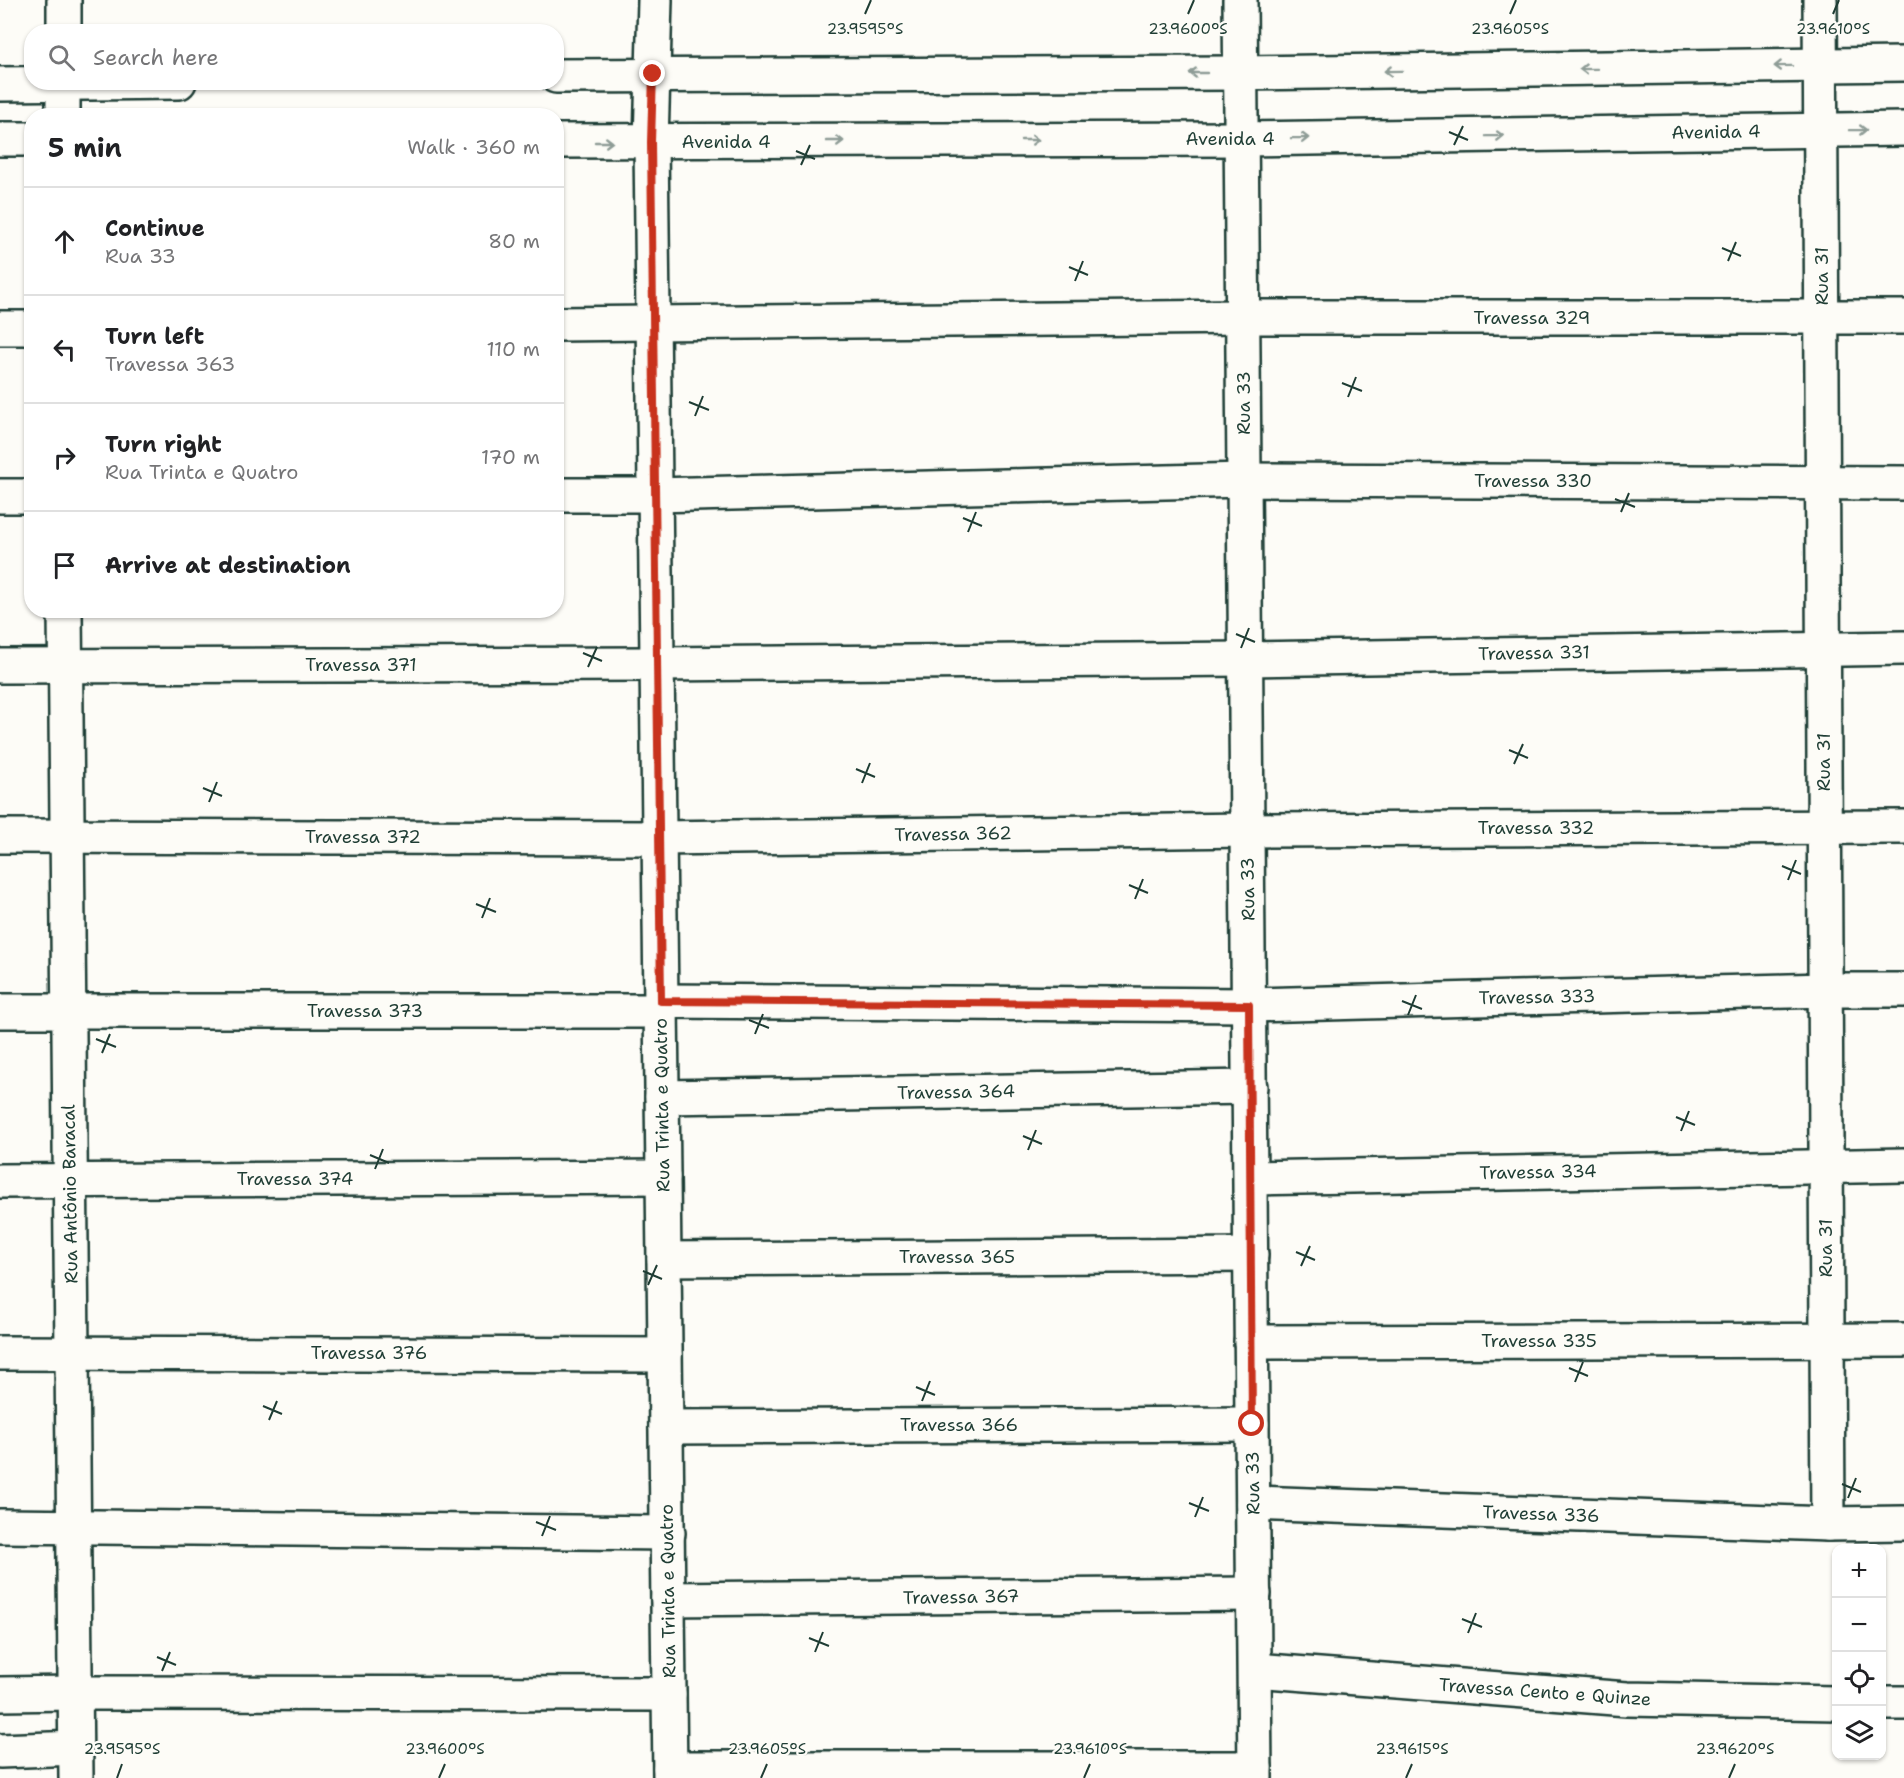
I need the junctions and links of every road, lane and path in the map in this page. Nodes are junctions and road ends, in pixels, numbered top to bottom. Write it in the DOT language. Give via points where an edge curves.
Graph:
graph roads {
  1 [pos="64,0"];
  2 [pos="655,0"];
  3 [pos="1240,0"];
  4 [pos="1820,0"];
  5 [pos="64,24"];
  6 [pos="1904,64"];
  7 [pos="1820,65"];
  8 [pos="1241,73"];
  9 [pos="653,74"];
  10 [pos="564,76"];
  11 [pos="0,84"];
  12 [pos="24,88"];
  13 [pos="38,90"];
  14 [pos="102,90"];
  15 [pos="63,94"];
  16 [pos="1904,129"];
  17 [pos="1821,131"];
  18 [pos="0,139"];
  19 [pos="24,139"];
  20 [pos="1242,139"];
  21 [pos="564,141"];
  22 [pos="651,142"];
  23 [pos="1243,317"];
  24 [pos="1904,317"];
  25 [pos="1822,318"];
  26 [pos="564,324"];
  27 [pos="653,324"];
  28 [pos="0,328"];
  29 [pos="24,328"];
  30 [pos="1244,480"];
  31 [pos="1822,483"];
  32 [pos="1904,483"];
  33 [pos="564,495"];
  34 [pos="655,495"];
  35 [pos="0,496"];
  36 [pos="24,496"];
  37 [pos="65,618"];
  38 [pos="1823,648"];
  39 [pos="1904,648"];
  40 [pos="1246,659"];
  41 [pos="657,664"];
  42 [pos="65,665"];
  43 [pos="0,666"];
  44 [pos="1904,827"];
  45 [pos="1825,828"];
  46 [pos="1247,830"];
  47 [pos="0,836"];
  48 [pos="67,836"];
  49 [pos="659,838"];
  50 [pos="1825,990"];
  51 [pos="1904,990"];
  52 [pos="1249,1005"];
  53 [pos="661,1006"];
  54 [pos="68,1010"];
  55 [pos="0,1011"];
  56 [pos="1250,1087"];
  57 [pos="662,1097"];
  58 [pos="1904,1165"];
  59 [pos="1826,1166"];
  60 [pos="663,1177"];
  61 [pos="1251,1178"];
  62 [pos="0,1181"];
  63 [pos="70,1181"];
  64 [pos="1251,1255"];
  65 [pos="664,1259"];
  66 [pos="1904,1340"];
  67 [pos="1827,1341"];
  68 [pos="1251,1342"];
  69 [pos="72,1352"];
  70 [pos="0,1353"];
  71 [pos="665,1354"];
  72 [pos="1252,1424"];
  73 [pos="666,1427"];
  74 [pos="1253,1503"];
  75 [pos="1904,1523"];
  76 [pos="74,1525"];
  77 [pos="0,1526"];
  78 [pos="1845,1532"];
  79 [pos="668,1533"];
  80 [pos="1254,1594"];
  81 [pos="668,1599"];
  82 [pos="1255,1670"];
  83 [pos="75,1693"];
  84 [pos="0,1694"];
  85 [pos="669,1694"];
  86 [pos="1832,1703"];
  87 [pos="1886,1703"];
  88 [pos="1904,1703"];
  89 [pos="0,1751"];
  90 [pos="76,1763"];
  91 [pos="670,1773"];
  92 [pos="1255,1773"];
  1 -- 5 [label="street"];
  2 -- 9 [label="street, Rua Trinta e Quatro"];
  3 -- 8 [label="street, Rua 33"];
  4 -- 7 [label="street, Rua 31"];
  6 -- 7 [label="street"];
  7 -- 8 [label="street, one-way"];
  7 -- 17 [label="street, Rua 31"];
  8 -- 9 [label="street, one-way"];
  8 -- 20 [label="street, Rua 33"];
  9 -- 10 [label="street"];
  9 -- 22 [label="street, Rua Trinta e Quatro"];
  11 -- 12 [label="street"];
  13 -- 15 [label="street"];
  14 -- 15 [label="street"];
  17 -- 16 [label="street, Avenida 4, one-way"];
  20 -- 17 [label="street, Avenida 4, one-way"];
  17 -- 25 [label="street, Rua 31"];
  18 -- 19 [label="street"];
  22 -- 20 [label="street, Avenida 4, one-way"];
  20 -- 23 [label="street, Rua 33"];
  21 -- 22 [label="street, Avenida 4, one-way"];
  22 -- 27 [label="street, Rua Trinta e Quatro"];
  23 -- 25 [label="street, Travessa 329"];
  23 -- 27 [label="street, Travessa 329"];
  23 -- 30 [label="street, Rua 33"];
  24 -- 25 [label="street, Travessa 329"];
  25 -- 31 [label="street, Rua 31"];
  26 -- 27 [label="street, Travessa 329"];
  27 -- 34 [label="street, Rua Trinta e Quatro"];
  28 -- 29 [label="street"];
  30 -- 31 [label="street, Travessa 330"];
  30 -- 34 [label="street, Travessa 330"];
  30 -- 40 [label="street, Rua 33"];
  31 -- 32 [label="street, Travessa 330"];
  31 -- 38 [label="street, Rua 31"];
  33 -- 34 [label="street, Travessa 330"];
  34 -- 41 [label="street, Rua Trinta e Quatro"];
  35 -- 36 [label="street"];
  37 -- 42 [label="street, Rua Antônio Baracal"];
  38 -- 39 [label="street, Travessa 331"];
  38 -- 40 [label="street, Travessa 331"];
  38 -- 45 [label="street, Rua 31"];
  40 -- 41 [label="street, Travessa 331"];
  40 -- 46 [label="street, Rua 33"];
  41 -- 42 [label="street, Travessa 371"];
  41 -- 49 [label="street, Rua Trinta e Quatro"];
  42 -- 43 [label="street, Travessa 371"];
  42 -- 48 [label="street, Rua Antônio Baracal"];
  44 -- 45 [label="street, Travessa 332"];
  45 -- 46 [label="street, Travessa 332"];
  45 -- 50 [label="street, Rua 31"];
  46 -- 49 [label="street, Travessa 362"];
  46 -- 52 [label="street, Rua 33"];
  47 -- 48 [label="street, Travessa 372"];
  48 -- 49 [label="street, Travessa 372"];
  48 -- 54 [label="street, Rua Antônio Baracal"];
  49 -- 53 [label="street, Rua Trinta e Quatro"];
  50 -- 51 [label="street, Travessa 333"];
  50 -- 52 [label="street, Travessa 333"];
  50 -- 59 [label="street, Rua 31"];
  52 -- 53 [label="street, Travessa 333"];
  52 -- 56 [label="street, Rua 33"];
  53 -- 54 [label="street, Travessa 373"];
  53 -- 57 [label="street, Rua Trinta e Quatro"];
  54 -- 55 [label="street, Travessa 373"];
  54 -- 63 [label="street, Rua Antônio Baracal"];
  56 -- 57 [label="street, Travessa 364"];
  56 -- 61 [label="street, Rua 33"];
  57 -- 60 [label="street, Rua Trinta e Quatro"];
  58 -- 59 [label="street, Travessa 334"];
  59 -- 61 [label="street, Travessa 334"];
  59 -- 67 [label="street, Rua 31"];
  60 -- 63 [label="street, Travessa 374"];
  60 -- 65 [label="street, Rua Trinta e Quatro"];
  61 -- 64 [label="street, Rua 33"];
  62 -- 63 [label="street, Travessa 374"];
  63 -- 69 [label="street, Rua Antônio Baracal"];
  64 -- 65 [label="street, Travessa 365"];
  64 -- 68 [label="street, Rua 33"];
  65 -- 71 [label="street, Rua Trinta e Quatro"];
  66 -- 67 [label="street, Travessa 335"];
  67 -- 68 [label="street, Travessa 335"];
  67 -- 78 [label="street, Rua 31"];
  68 -- 72 [label="street, Rua 33"];
  69 -- 70 [label="street, Travessa 376"];
  69 -- 71 [label="street, Travessa 376"];
  69 -- 76 [label="street, Rua Antônio Baracal"];
  71 -- 73 [label="street, Rua Trinta e Quatro"];
  72 -- 73 [label="street, Travessa 366"];
  72 -- 74 [label="street, Rua 33"];
  73 -- 79 [label="street, Rua Trinta e Quatro"];
  74 -- 78 [label="street, Travessa 336"];
  74 -- 80 [label="street, Rua 33"];
  75 -- 78 [label="street, Travessa 336"];
  76 -- 77 [label="street"];
  76 -- 79 [label="street"];
  76 -- 83 [label="street, Rua Antônio Baracal"];
  79 -- 81 [label="street, Rua Trinta e Quatro"];
  80 -- 81 [label="street, Travessa 367"];
  80 -- 82 [label="street, Rua 33"];
  81 -- 85 [label="street, Rua Trinta e Quatro"];
  82 -- 86 [label="street, Travessa Cento e Quinze" via="1627,1699"];
  82 -- 92 [label="street, Rua 33"];
  83 -- 84 [label="street"];
  83 -- 85 [label="street"];
  83 -- 90 [label="street, Rua Antônio Baracal"];
  85 -- 91 [label="street, Rua Trinta e Quatro"];
  87 -- 88 [label="street"];
  89 -- 90 [label="street"];
  91 -- 92 [label="street"];
}
